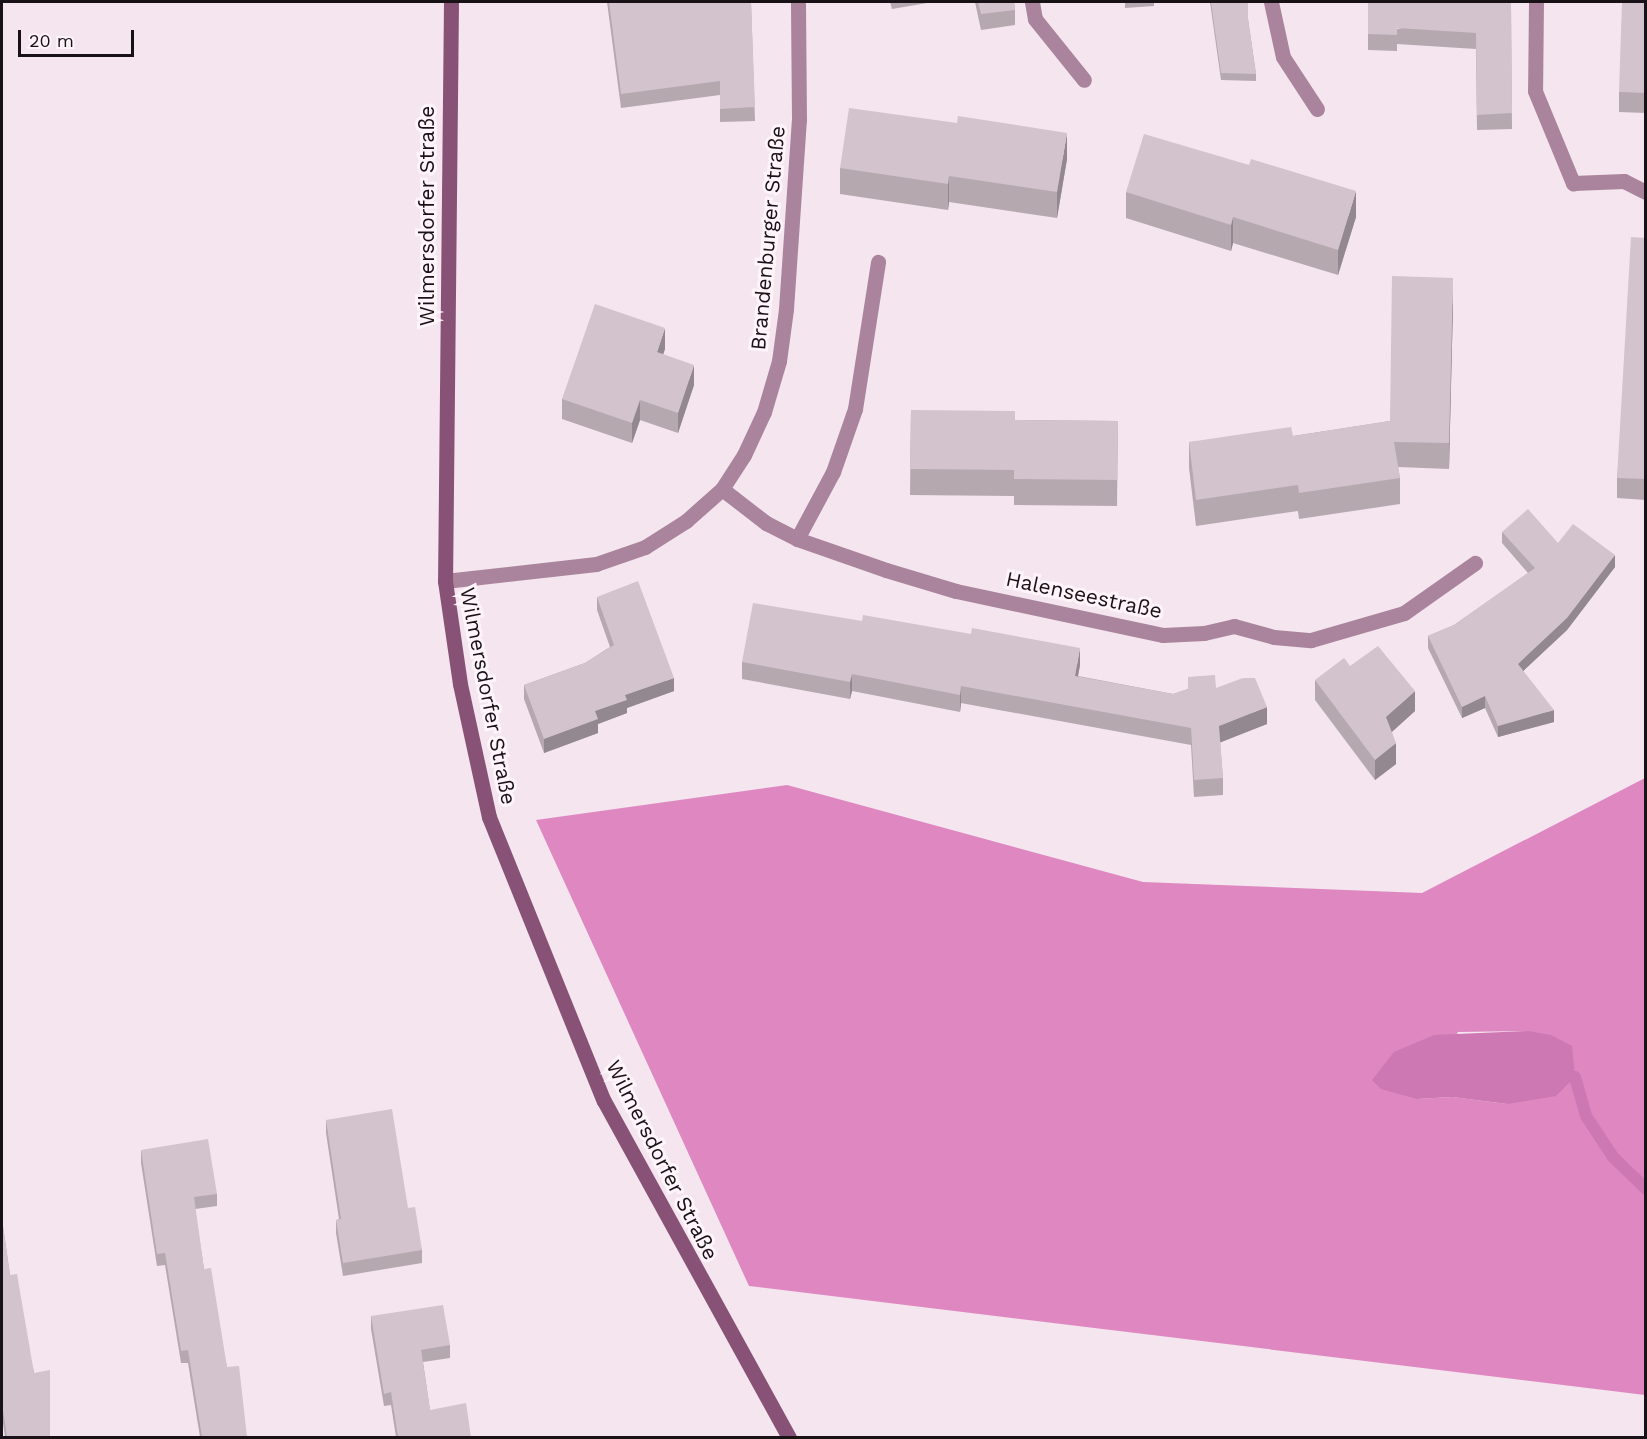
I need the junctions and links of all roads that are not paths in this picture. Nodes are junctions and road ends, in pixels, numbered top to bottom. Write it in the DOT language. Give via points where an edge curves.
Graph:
graph roads {
  1 [pos="451,2"];
  2 [pos="798,2"];
  3 [pos="1032,2"];
  4 [pos="1271,2"];
  5 [pos="1536,2"];
  6 [pos="1084,80"];
  7 [pos="1317,109"];
  8 [pos="1646,192"];
  9 [pos="878,262"];
  10 [pos="722,489"];
  11 [pos="797,539"];
  12 [pos="1475,562"];
  13 [pos="445,581"];
  14 [pos="789,1437"];
  1 -- 13 [label="street, Wilmersdorfer Straße"];
  2 -- 10 [label="street, Brandenburger Straße" via="799,120 779,361 764,412"];
  3 -- 6 [label="street" via="1035,19"];
  4 -- 7 [label="street" via="1283,57"];
  5 -- 8 [label="street" via="1535,91 1573,183 1624,181"];
  9 -- 11 [label="street" via="855,409 833,472"];
  10 -- 11 [label="street, Halenseestraße" via="766,523"];
  10 -- 13 [label="street, Brandenburger Straße" via="686,520 645,547 596,564"];
  11 -- 12 [label="street, Halenseestraße" via="956,591 1163,635 1204,633 1234,626 1274,637 1311,640 1404,613"];
  13 -- 14 [label="street, Wilmersdorfer Straße" via="460,684 493,828 604,1101"];
}
